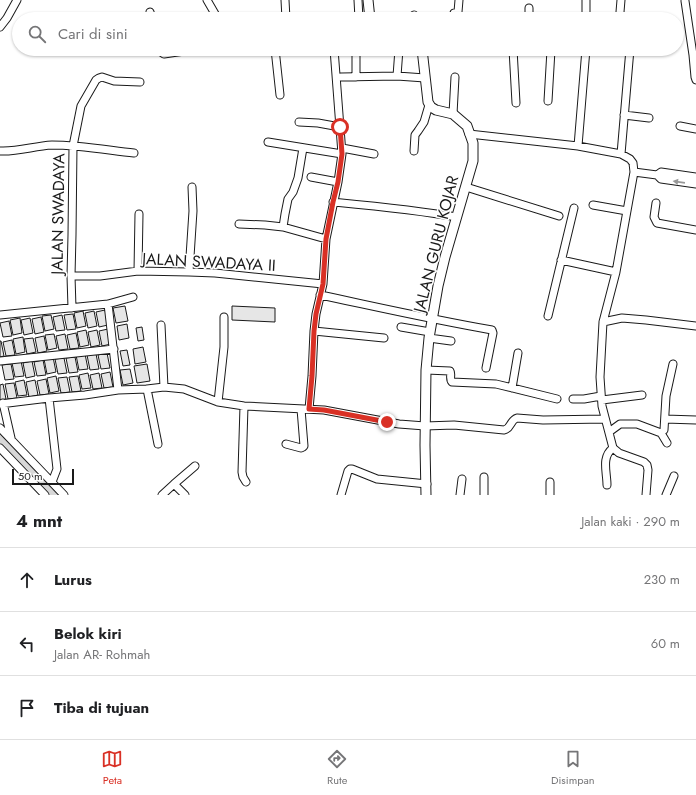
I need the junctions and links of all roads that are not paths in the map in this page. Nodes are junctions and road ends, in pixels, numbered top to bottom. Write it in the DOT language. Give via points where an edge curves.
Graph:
graph roads {
  1 [pos="17,0"];
  2 [pos="207,0"];
  3 [pos="285,0"];
  4 [pos="358,0"];
  5 [pos="368,0"];
  6 [pos="459,0"];
  7 [pos="586,0"];
  8 [pos="621,0"];
  9 [pos="685,1"];
  10 [pos="529,8"];
  11 [pos="214,12"];
  12 [pos="286,12"];
  13 [pos="359,12"];
  14 [pos="369,12"];
  15 [pos="458,12"];
  16 [pos="529,12"];
  17 [pos="586,12"];
  18 [pos="620,12"];
  19 [pos="0,27"];
  20 [pos="275,56"];
  21 [pos="335,56"];
  22 [pos="356,56"];
  23 [pos="398,56"];
  24 [pos="423,56"];
  25 [pos="513,56"];
  26 [pos="551,56"];
  27 [pos="586,56"];
  28 [pos="629,56"];
  29 [pos="397,76"];
  30 [pos="341,77"];
  31 [pos="356,77"];
  32 [pos="456,77"];
  33 [pos="425,78"];
  34 [pos="696,80"];
  35 [pos="140,82"];
  36 [pos="280,95"];
  37 [pos="548,101"];
  38 [pos="516,103"];
  39 [pos="429,104"];
  40 [pos="453,114"];
  41 [pos="624,114"];
  42 [pos="649,118"];
  43 [pos="299,122"];
  44 [pos="680,126"];
  45 [pos="340,127"];
  46 [pos="696,129"];
  47 [pos="469,134"];
  48 [pos="268,142"];
  49 [pos="73,146"];
  50 [pos="578,146"];
  51 [pos="303,148"];
  52 [pos="0,151"];
  53 [pos="342,151"];
  54 [pos="414,151"];
  55 [pos="134,153"];
  56 [pos="374,154"];
  57 [pos="621,154"];
  58 [pos="634,172"];
  59 [pos="657,175"];
  60 [pos="311,177"];
  61 [pos="696,177"];
  62 [pos="338,182"];
  63 [pos="696,184"];
  64 [pos="192,187"];
  65 [pos="466,187"];
  66 [pos="333,202"];
  67 [pos="656,203"];
  68 [pos="593,205"];
  69 [pos="574,208"];
  70 [pos="627,211"];
  71 [pos="139,214"];
  72 [pos="559,216"];
  73 [pos="457,217"];
  74 [pos="239,224"];
  75 [pos="283,228"];
  76 [pos="696,230"];
  77 [pos="326,239"];
  78 [pos="561,260"];
  79 [pos="138,271"];
  80 [pos="189,272"];
  81 [pos="616,272"];
  82 [pos="71,276"];
  83 [pos="323,284"];
  84 [pos="320,296"];
  85 [pos="132,297"];
  86 [pos="108,304"];
  87 [pos="72,308"];
  88 [pos="0,315"];
  89 [pos="548,316"];
  90 [pos="224,317"];
  91 [pos="432,319"];
  92 [pos="603,322"];
  93 [pos="161,324"];
  94 [pos="696,326"];
  95 [pos="401,327"];
  96 [pos="314,331"];
  97 [pos="430,335"];
  98 [pos="384,338"];
  99 [pos="451,341"];
  100 [pos="114,349"];
  101 [pos="518,353"];
  102 [pos="0,361"];
  103 [pos="673,364"];
  104 [pos="486,368"];
  105 [pos="426,370"];
  106 [pos="164,387"];
  107 [pos="512,388"];
  108 [pos="147,389"];
  109 [pos="118,390"];
  110 [pos="642,395"];
  111 [pos="49,398"];
  112 [pos="601,398"];
  113 [pos="557,399"];
  114 [pos="573,399"];
  115 [pos="218,402"];
  116 [pos="2,403"];
  117 [pos="244,406"];
  118 [pos="309,409"];
  119 [pos="301,410"];
  120 [pos="605,419"];
  121 [pos="665,419"];
  122 [pos="696,420"];
  123 [pos="425,426"];
  124 [pos="0,428"];
  125 [pos="609,432"];
  126 [pos="661,433"];
  127 [pos="11,439"];
  128 [pos="667,443"];
  129 [pos="158,444"];
  130 [pos="286,444"];
  131 [pos="0,448"];
  132 [pos="613,448"];
  133 [pos="195,466"];
  134 [pos="674,476"];
  135 [pos="484,477"];
  136 [pos="462,479"];
  137 [pos="52,482"];
  138 [pos="246,482"];
  139 [pos="550,482"];
  140 [pos="174,484"];
  141 [pos="427,484"];
  142 [pos="607,485"];
  143 [pos="44,495"];
  144 [pos="64,495"];
  145 [pos="162,495"];
  146 [pos="185,495"];
  147 [pos="341,495"];
  148 [pos="426,495"];
  149 [pos="460,495"];
  150 [pos="484,495"];
  151 [pos="550,495"];
  152 [pos="646,495"];
  153 [pos="666,495"];
  1 -- 19 [label="street"];
  2 -- 11 [label="street"];
  3 -- 12 [label="street"];
  4 -- 13 [label="street"];
  5 -- 14 [label="street"];
  6 -- 15 [label="street"];
  7 -- 17 [label="street"];
  8 -- 18 [label="street"];
  9 -- 34 [label="street"];
  10 -- 16 [label="street"];
  20 -- 36 [label="street"];
  21 -- 45 [label="street"];
  22 -- 31 [label="street"];
  23 -- 29 [label="street"];
  24 -- 33 [label="street"];
  25 -- 38 [label="street"];
  26 -- 37 [label="street"];
  27 -- 50 [label="street"];
  28 -- 41 [label="street"];
  29 -- 31 [label="street"];
  29 -- 33 [label="street"];
  30 -- 31 [label="street"];
  32 -- 40 [label="street"];
  33 -- 39 [label="street"];
  35 -- 49 [label="street" via="98,78 81,106"];
  39 -- 40 [label="street, JALAN GURU KOJAR" via="439,111"];
  39 -- 54 [label="street" via="424,122 415,135"];
  40 -- 47 [label="street, JALAN GURU KOJAR" via="467,126"];
  41 -- 42 [label="street"];
  41 -- 57 [label="street"];
  43 -- 45 [label="street"];
  44 -- 46 [label="street"];
  45 -- 53 [label="street"];
  47 -- 50 [label="street"];
  47 -- 65 [label="street, JALAN GURU KOJAR" via="473,161"];
  48 -- 51 [label="street"];
  49 -- 52 [label="street, JALAN SWADAYA" via="50,145"];
  49 -- 55 [label="street"];
  49 -- 82 [label="street, JALAN SWADAYA"];
  50 -- 57 [label="street"];
  51 -- 53 [label="street"];
  51 -- 75 [label="street" via="298,178 288,199"];
  53 -- 56 [label="street"];
  53 -- 62 [label="street"];
  57 -- 58 [label="street" via="630,159"];
  58 -- 59 [label="street"];
  58 -- 70 [label="street"];
  59 -- 61 [label="street" via="662,172"];
  63 -- 59 [label="street, one-way" via="662,179"];
  60 -- 62 [label="street"];
  62 -- 66 [label="street"];
  64 -- 80 [label="street"];
  65 -- 72 [label="street"];
  65 -- 73 [label="street, JALAN GURU KOJAR"];
  66 -- 73 [label="street"];
  66 -- 77 [label="street"];
  67 -- 76 [label="street" via="654,219 657,223"];
  68 -- 70 [label="street"];
  69 -- 78 [label="street"];
  70 -- 81 [label="street"];
  71 -- 79 [label="street"];
  73 -- 91 [label="street, JALAN GURU KOJAR" via="445,256"];
  74 -- 75 [label="street"];
  75 -- 77 [label="street"];
  77 -- 83 [label="street"];
  78 -- 81 [label="street"];
  78 -- 89 [label="street"];
  79 -- 80 [label="street, JALAN SWADAYA II"];
  79 -- 82 [label="street, JALAN SWADAYA II" via="100,276"];
  80 -- 83 [label="street, JALAN SWADAYA II"];
  81 -- 92 [label="street"];
  82 -- 87 [label="street, JALAN SWADAYA"];
  83 -- 84 [label="street"];
  84 -- 91 [label="street"];
  84 -- 96 [label="street"];
  85 -- 86 [label="street"];
  86 -- 87 [label="street"];
  86 -- 100 [label="street"];
  87 -- 88 [label="street"];
  90 -- 115 [label="street" via="224,347"];
  91 -- 97 [label="street, JALAN GURU KOJAR"];
  91 -- 104 [label="street" via="492,330"];
  92 -- 94 [label="street" via="622,318"];
  92 -- 112 [label="street"];
  93 -- 106 [label="street"];
  95 -- 97 [label="street"];
  96 -- 98 [label="street"];
  96 -- 118 [label="street"];
  97 -- 99 [label="street"];
  97 -- 105 [label="street, JALAN GURU KOJAR"];
  100 -- 102 [label="street"];
  100 -- 109 [label="street"];
  101 -- 107 [label="street"];
  103 -- 121 [label="street" via="666,396"];
  105 -- 107 [label="street" via="450,371 452,382 496,384"];
  105 -- 123 [label="street, JALAN GURU KOJAR"];
  106 -- 108 [label="street"];
  106 -- 115 [label="street" via="184,390"];
  107 -- 113 [label="street"];
  108 -- 109 [label="street"];
  108 -- 129 [label="street"];
  109 -- 111 [label="street"];
  110 -- 112 [label="street"];
  111 -- 116 [label="street"];
  111 -- 137 [label="street" via="57,469"];
  112 -- 114 [label="street"];
  112 -- 120 [label="street"];
  115 -- 117 [label="street"];
  116 -- 127 [label="street"];
  117 -- 119 [label="street"];
  117 -- 138 [label="street" via="242,472"];
  118 -- 119 [label="street"];
  118 -- 123 [label="street"];
  119 -- 130 [label="street" via="304,446 301,448"];
  120 -- 123 [label="street" via="517,418 504,430 454,425"];
  120 -- 125 [label="street"];
  121 -- 122 [label="street"];
  121 -- 126 [label="street" via="664,430"];
  123 -- 141 [label="street, JALAN GURU KOJAR"];
  124 -- 127 [label="street"];
  125 -- 126 [label="street" via="620,424 637,424"];
  125 -- 132 [label="street"];
  126 -- 128 [label="street"];
  127 -- 137 [label="street"];
  131 -- 143 [label="street"];
  132 -- 142 [label="street" via="608,451 606,459"];
  132 -- 152 [label="street" via="647,465"];
  133 -- 140 [label="street"];
  134 -- 153 [label="street"];
  135 -- 150 [label="street"];
  136 -- 149 [label="street"];
  137 -- 144 [label="street"];
  139 -- 151 [label="street"];
  140 -- 145 [label="street"];
  140 -- 146 [label="street"];
  141 -- 147 [label="street" via="377,479 350,468"];
  141 -- 148 [label="street, JALAN GURU KOJAR"];
}
